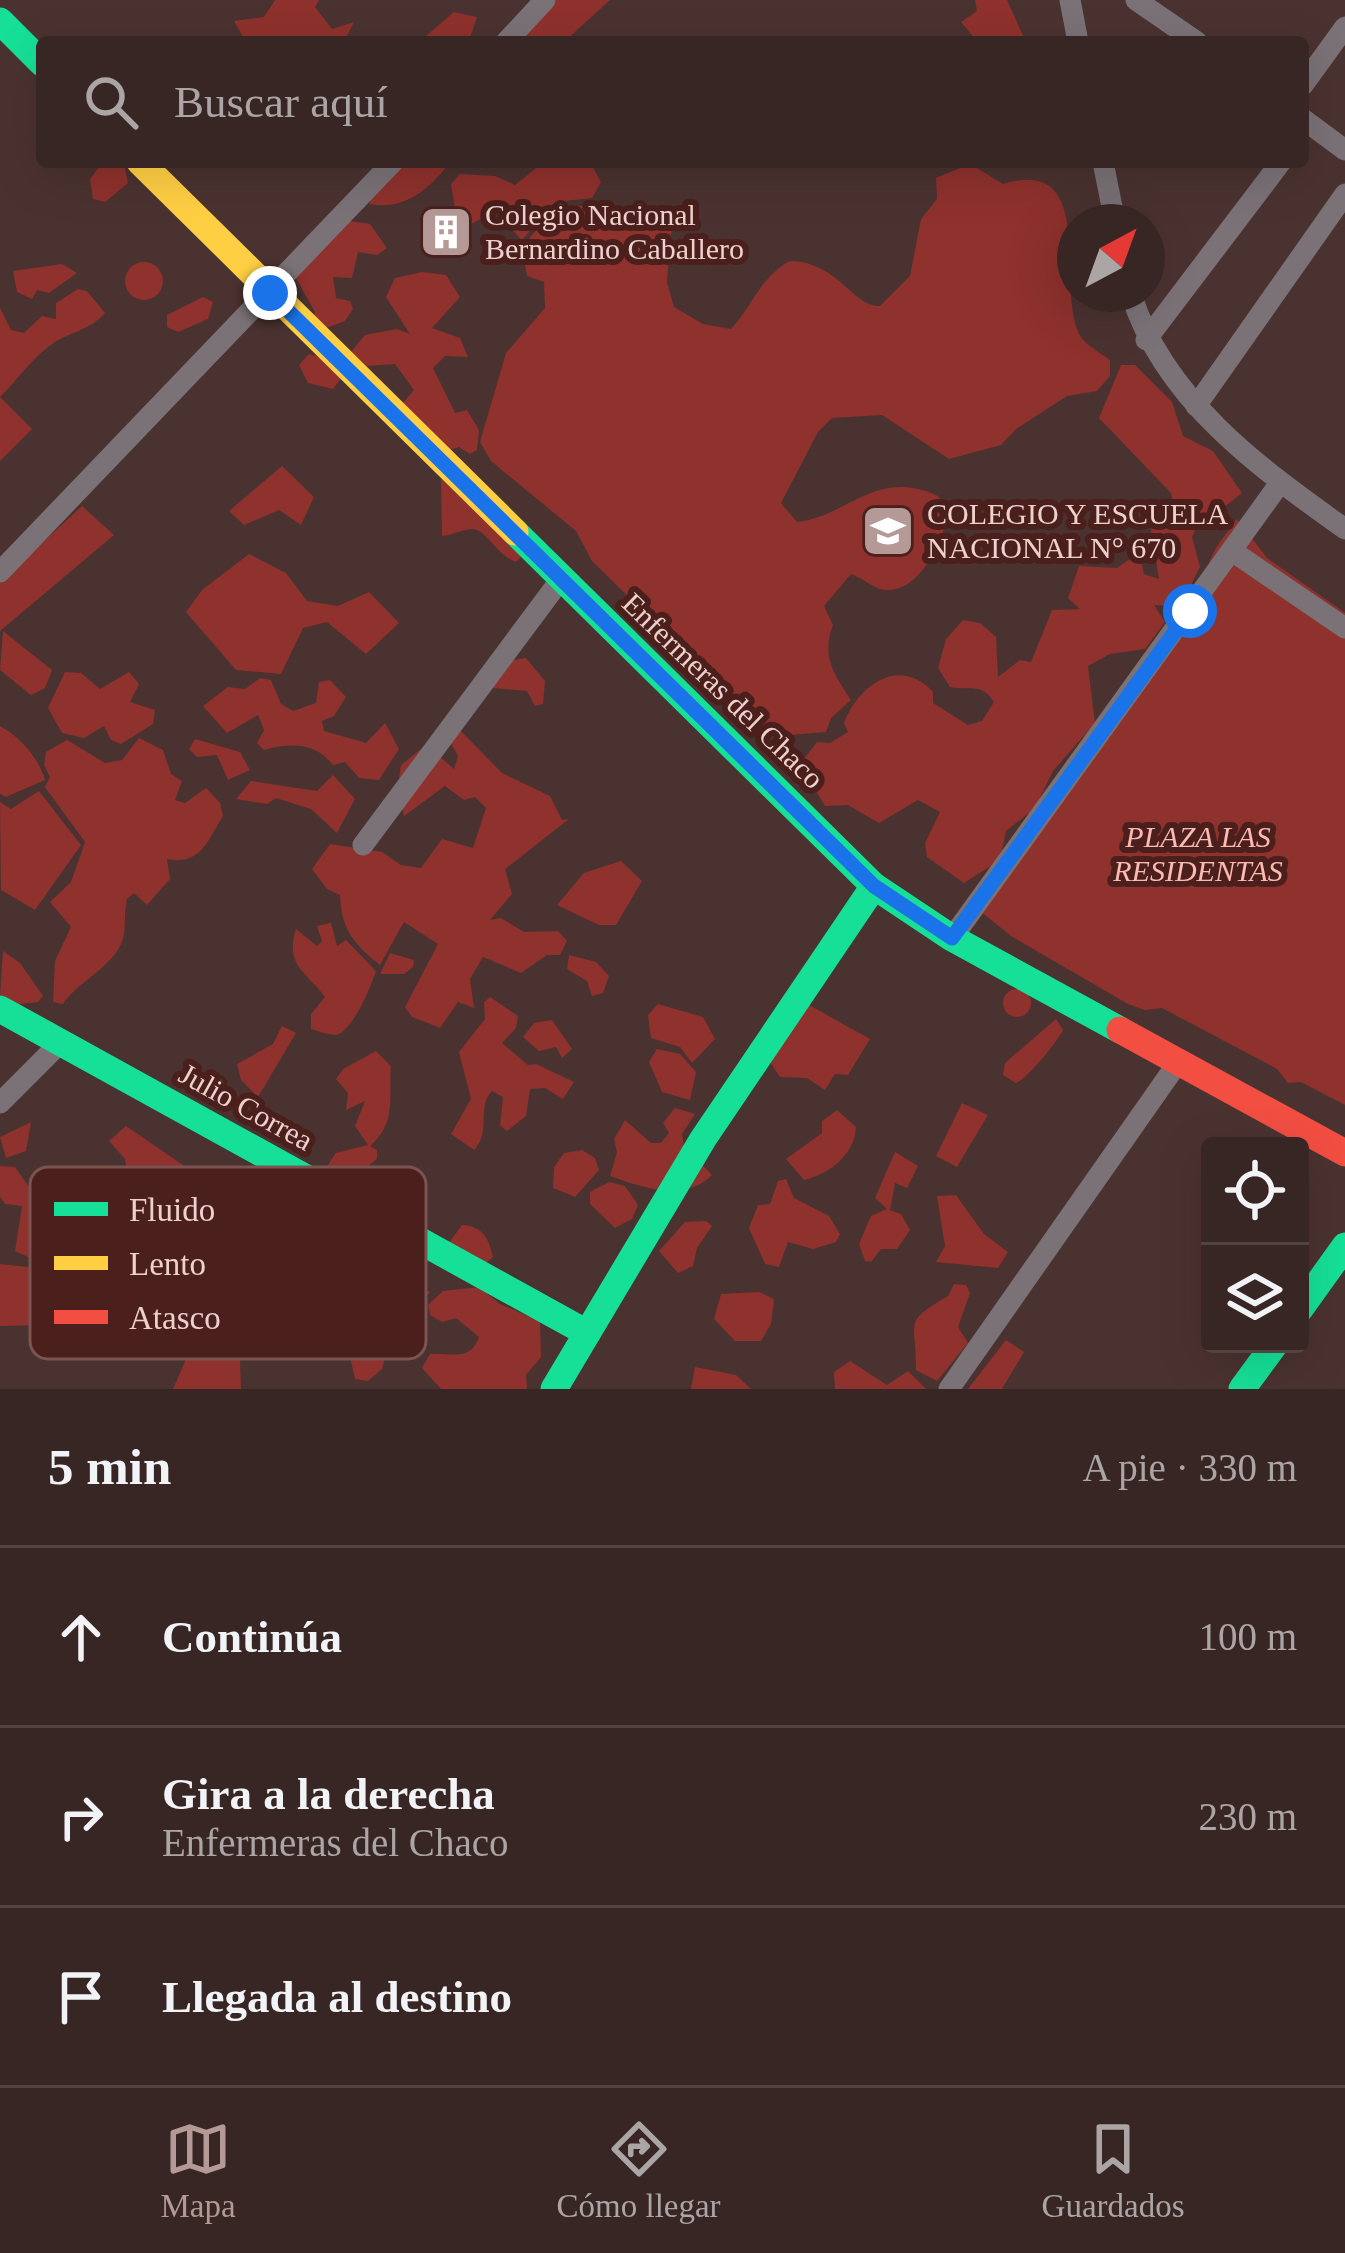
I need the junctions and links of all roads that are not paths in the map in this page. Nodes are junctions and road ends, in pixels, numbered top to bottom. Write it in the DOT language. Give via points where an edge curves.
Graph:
graph roads {
  1 [pos="545,0"];
  2 [pos="1070,0"];
  3 [pos="1136,0"];
  4 [pos="0,21"];
  5 [pos="1345,27"];
  6 [pos="512,36"];
  7 [pos="1077,36"];
  8 [pos="1188,36"];
  9 [pos="36,57"];
  10 [pos="1309,77"];
  11 [pos="1309,128"];
  12 [pos="1345,150"];
  13 [pos="146,168"];
  14 [pos="387,168"];
  15 [pos="1103,168"];
  16 [pos="1276,168"];
  17 [pos="1345,194"];
  18 [pos="1111,204"];
  19 [pos="270,293"];
  20 [pos="1137,312"];
  21 [pos="1146,340"];
  22 [pos="1196,406"];
  23 [pos="1280,483"];
  24 [pos="1345,529"];
  25 [pos="1235,553"];
  26 [pos="0,572"];
  27 [pos="561,579"];
  28 [pos="1345,628"];
  29 [pos="363,845"];
  30 [pos="874,886"];
  31 [pos="952,938"];
  32 [pos="0,1009"];
  33 [pos="60,1043"];
  34 [pos="1179,1061"];
  35 [pos="0,1103"];
  36 [pos="1345,1153"];
  37 [pos="285,1167"];
  38 [pos="426,1245"];
  39 [pos="1345,1246"];
  40 [pos="1309,1297"];
  41 [pos="587,1334"];
  42 [pos="1268,1353"];
  43 [pos="554,1389"];
  44 [pos="949,1389"];
  45 [pos="1242,1389"];
  1 -- 6 [label="street"];
  2 -- 7 [label="street"];
  3 -- 8 [label="street"];
  4 -- 9 [label="main road"];
  5 -- 10 [label="street"];
  11 -- 12 [label="street"];
  13 -- 19 [label="main road, Enfermeras del Chaco"];
  14 -- 19 [label="street"];
  15 -- 18 [label="street"];
  16 -- 21 [label="street"];
  17 -- 22 [label="street"];
  19 -- 26 [label="street"];
  19 -- 27 [label="main road, Enfermeras del Chaco"];
  20 -- 21 [label="street"];
  21 -- 22 [label="street"];
  22 -- 23 [label="street"];
  23 -- 24 [label="street"];
  23 -- 25 [label="street"];
  25 -- 28 [label="street"];
  25 -- 31 [label="street"];
  27 -- 29 [label="street"];
  27 -- 30 [label="main road, Enfermeras del Chaco"];
  30 -- 31 [label="main road, Enfermeras del Chaco"];
  30 -- 41 [label="main road" via="703,1139"];
  31 -- 34 [label="main road, Enfermeras del Chaco"];
  32 -- 33 [label="main road, Julio Correa"];
  33 -- 35 [label="street"];
  33 -- 37 [label="main road, Julio Correa"];
  34 -- 36 [label="main road, Enfermeras del Chaco"];
  34 -- 44 [label="street"];
  38 -- 41 [label="main road, Julio Correa"];
  39 -- 40 [label="main road"];
  41 -- 43 [label="main road"];
  42 -- 45 [label="main road"];
}
